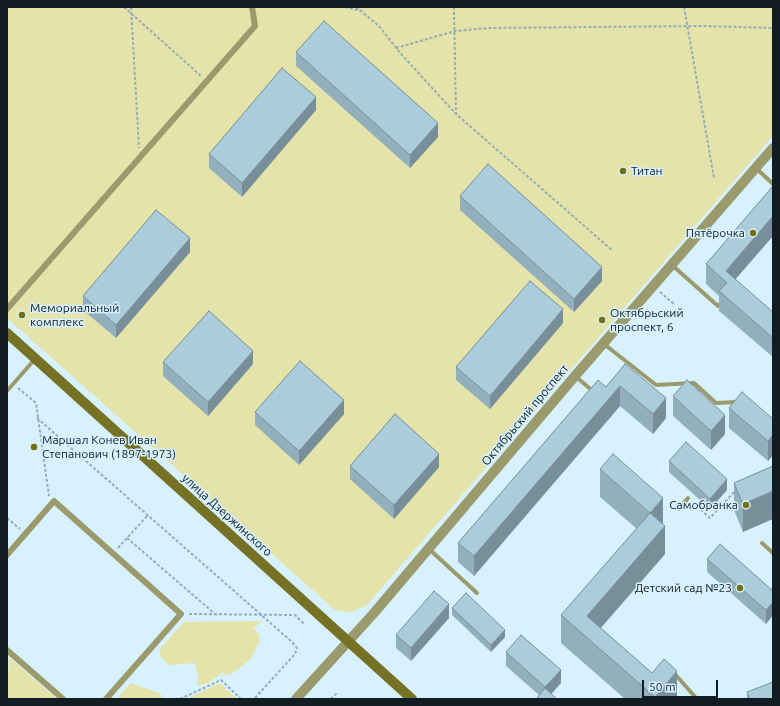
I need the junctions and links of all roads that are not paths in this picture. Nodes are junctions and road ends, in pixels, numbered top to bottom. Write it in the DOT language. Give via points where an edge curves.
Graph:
graph roads {
  1 [pos="252,7"];
  2 [pos="773,148"];
  3 [pos="756,168"];
  4 [pos="773,184"];
  5 [pos="672,265"];
  6 [pos="727,297"];
  7 [pos="7,309"];
  8 [pos="7,334"];
  9 [pos="603,343"];
  10 [pos="35,359"];
  11 [pos="575,376"];
  12 [pos="7,391"];
  13 [pos="597,395"];
  14 [pos="742,402"];
  15 [pos="688,498"];
  16 [pos="679,509"];
  17 [pos="762,543"];
  18 [pos="429,549"];
  19 [pos="773,553"];
  20 [pos="7,555"];
  21 [pos="477,593"];
  22 [pos="349,642"];
  23 [pos="7,650"];
  24 [pos="671,670"];
  25 [pos="63,699"];
  26 [pos="106,699"];
  27 [pos="296,699"];
  28 [pos="412,699"];
  29 [pos="697,699"];
  1 -- 7 [label="street" via="254,26"];
  2 -- 3 [label="street, Октябрьский проспект"];
  3 -- 4 [label="lane"];
  3 -- 5 [label="street, Октябрьский проспект"];
  5 -- 6 [label="lane" via="718,306"];
  5 -- 9 [label="street, Октябрьский проспект"];
  8 -- 10 [label="main road, улица Дзержинского"];
  9 -- 11 [label="street, Октябрьский проспект"];
  9 -- 14 [label="lane" via="656,385 694,383 716,403"];
  10 -- 12 [label="lane"];
  10 -- 22 [label="main road, улица Дзержинского"];
  11 -- 13 [label="lane"];
  11 -- 18 [label="street, Октябрьский проспект"];
  15 -- 16 [label="lane"];
  17 -- 19 [label="lane"];
  18 -- 21 [label="lane"];
  18 -- 22 [label="street, Октябрьский проспект"];
  20 -- 26 [label="street" via="54,501 181,614"];
  22 -- 27 [label="street, Октябрьский проспект"];
  22 -- 28 [label="main road, улица Дзержинского"];
  23 -- 25 [label="street"];
  24 -- 29 [label="lane"];
}
